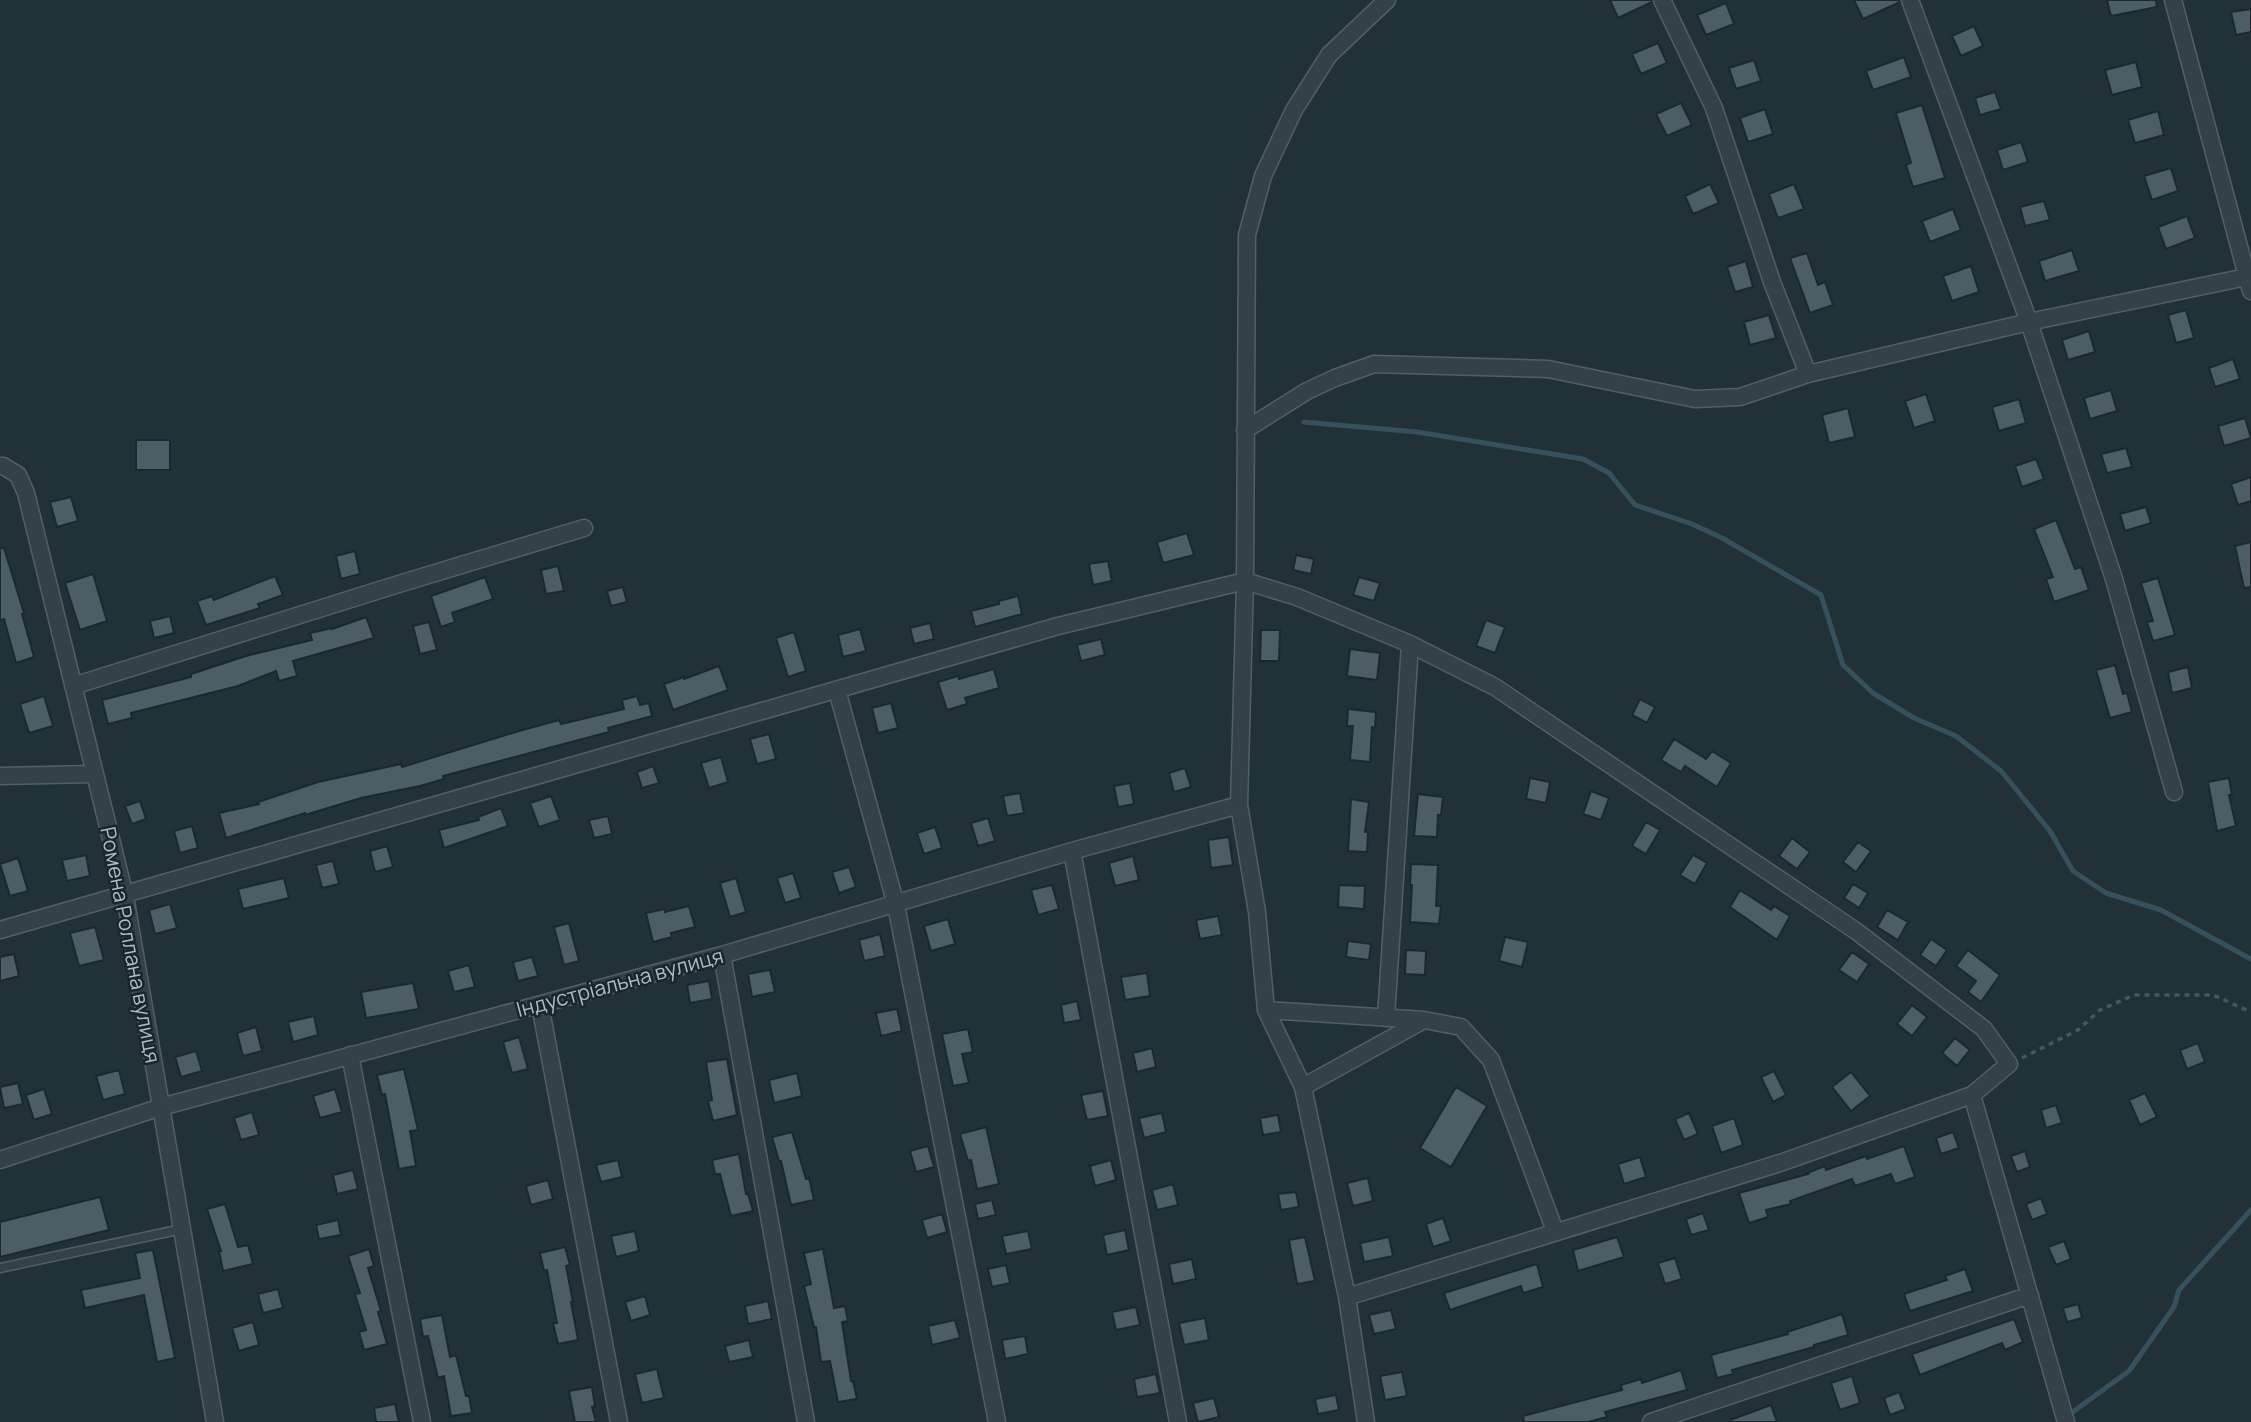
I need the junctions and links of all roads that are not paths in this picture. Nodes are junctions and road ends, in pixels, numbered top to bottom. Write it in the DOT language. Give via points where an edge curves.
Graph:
graph roads {
  1 [pos="1387,0"];
  2 [pos="1662,0"];
  3 [pos="1910,0"];
  4 [pos="2173,0"];
  5 [pos="2250,281"];
  6 [pos="2029,322"];
  7 [pos="1808,374"];
  8 [pos="1245,430"];
  9 [pos="0,466"];
  10 [pos="584,528"];
  11 [pos="1245,581"];
  12 [pos="1410,644"];
  13 [pos="74,686"];
  14 [pos="837,690"];
  15 [pos="93,774"];
  16 [pos="0,776"];
  17 [pos="2174,792"];
  18 [pos="1239,805"];
  19 [pos="1072,851"];
  20 [pos="125,896"];
  21 [pos="896,905"];
  22 [pos="0,930"];
  23 [pos="722,956"];
  24 [pos="540,1005"];
  25 [pos="1266,1010"];
  26 [pos="1386,1018"];
  27 [pos="1423,1020"];
  28 [pos="350,1055"];
  29 [pos="1303,1087"];
  30 [pos="1972,1095"];
  31 [pos="161,1107"];
  32 [pos="0,1160"];
  33 [pos="182,1229"];
  34 [pos="1555,1231"];
  35 [pos="0,1268"];
  36 [pos="2030,1295"];
  37 [pos="1347,1297"];
  38 [pos="215,1422"];
  39 [pos="422,1422"];
  40 [pos="619,1422"];
  41 [pos="806,1422"];
  42 [pos="997,1422"];
  43 [pos="1178,1422"];
  44 [pos="1366,1422"];
  45 [pos="1651,1422"];
  46 [pos="2066,1422"];
  1 -- 8 [label="street" via="1329,55 1294,110 1263,176 1247,235"];
  2 -- 7 [label="street" via="1714,107"];
  3 -- 6 [label="street"];
  4 -- 5 [label="street"];
  5 -- 6 [label="street"];
  6 -- 7 [label="street"];
  6 -- 17 [label="street" via="2114,579"];
  7 -- 8 [label="street" via="1740,397 1695,399 1548,369 1374,364 1307,391"];
  8 -- 11 [label="street"];
  9 -- 13 [label="street, Ромена Роллана вулиця" via="18,475 26,492"];
  10 -- 13 [label="street"];
  11 -- 12 [label="street" via="1297,597"];
  11 -- 14 [label="street" via="1058,625"];
  11 -- 18 [label="street"];
  12 -- 26 [label="street"];
  12 -- 30 [label="street" via="1495,687 1856,931 1984,1029 2009,1064"];
  13 -- 15 [label="street, Ромена Роллана вулиця"];
  14 -- 20 [label="street"];
  14 -- 21 [label="street"];
  15 -- 16 [label="street"];
  15 -- 20 [label="street, Ромена Роллана вулиця"];
  18 -- 19 [label="street, Індустріальна вулиця"];
  18 -- 25 [label="street" via="1257,912"];
  19 -- 21 [label="street, Індустріальна вулиця"];
  19 -- 43 [label="street"];
  20 -- 22 [label="street"];
  20 -- 31 [label="street, Ромена Роллана вулиця"];
  21 -- 23 [label="street, Індустріальна вулиця"];
  21 -- 42 [label="street"];
  23 -- 24 [label="street, Індустріальна вулиця"];
  23 -- 41 [label="street"];
  24 -- 28 [label="street, Індустріальна вулиця"];
  24 -- 40 [label="street"];
  25 -- 26 [label="street"];
  25 -- 29 [label="street"];
  26 -- 27 [label="street"];
  27 -- 29 [label="street"];
  27 -- 34 [label="street" via="1461,1027 1490,1060"];
  28 -- 31 [label="street, Індустріальна вулиця"];
  28 -- 39 [label="street"];
  29 -- 37 [label="street"];
  30 -- 34 [label="street" via="1780,1163"];
  30 -- 36 [label="street"];
  31 -- 32 [label="street, Індустріальна вулиця"];
  31 -- 33 [label="street, Ромена Роллана вулиця"];
  33 -- 35 [label="lane"];
  33 -- 38 [label="street, Ромена Роллана вулиця"];
  34 -- 37 [label="street"];
  36 -- 45 [label="street"];
  36 -- 46 [label="street"];
  37 -- 44 [label="street"];
}
